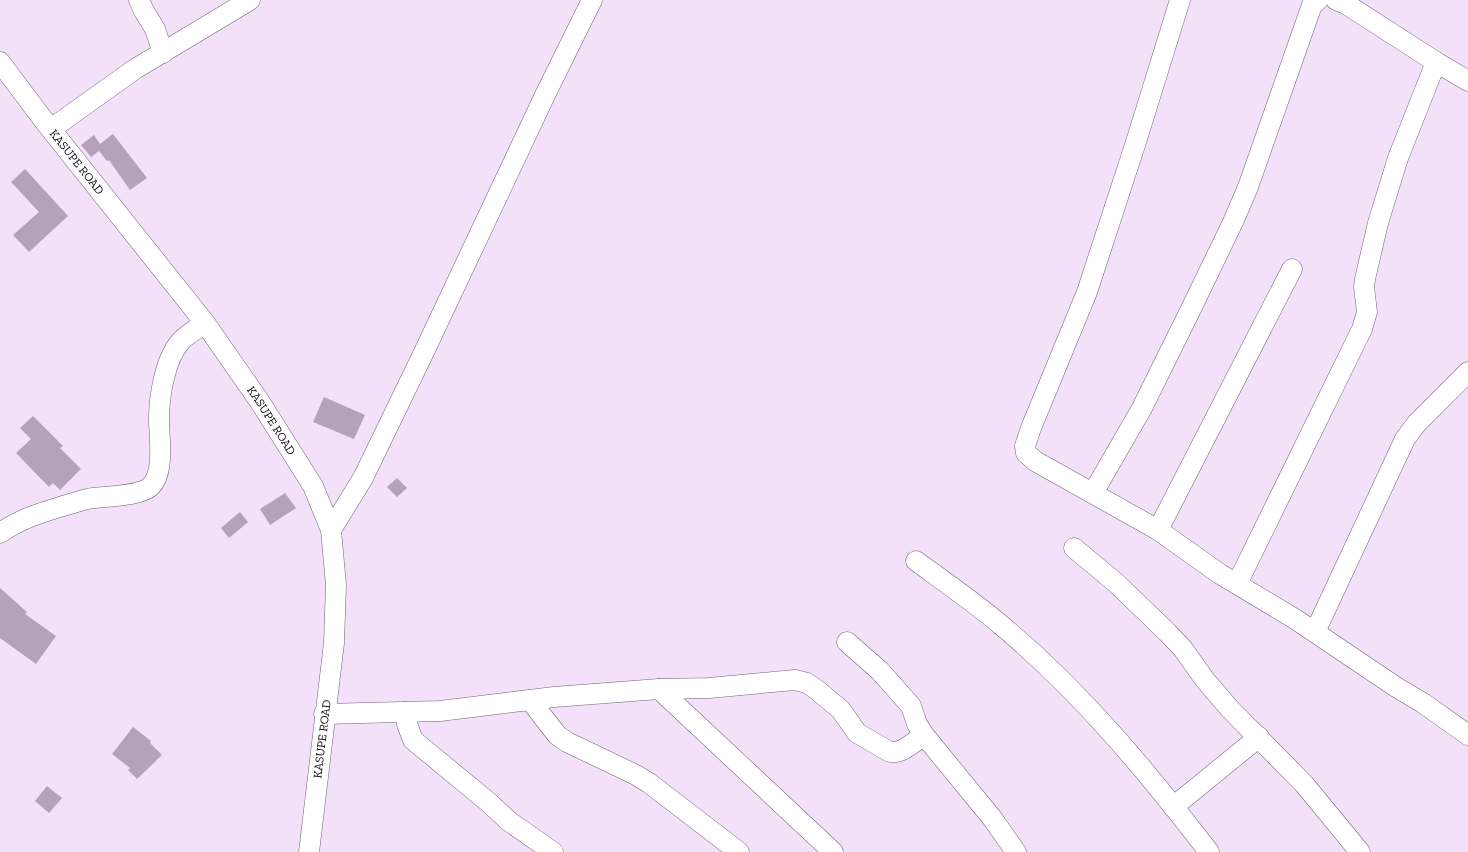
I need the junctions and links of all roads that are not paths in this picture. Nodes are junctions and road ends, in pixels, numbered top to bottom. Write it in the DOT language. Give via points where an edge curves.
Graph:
graph roads {
  1 [pos="139,0"];
  2 [pos="250,0"];
  3 [pos="592,0"];
  4 [pos="1180,0"];
  5 [pos="1318,0"];
  6 [pos="1336,0"];
  7 [pos="162,53"];
  8 [pos="0,62"];
  9 [pos="1436,62"];
  10 [pos="1468,81"];
  11 [pos="51,130"];
  12 [pos="1292,269"];
  13 [pos="205,323"];
  14 [pos="1468,372"];
  15 [pos="1092,493"];
  16 [pos="331,530"];
  17 [pos="1158,530"];
  18 [pos="0,533"];
  19 [pos="1074,548"];
  20 [pos="916,561"];
  21 [pos="1237,584"];
  22 [pos="1315,632"];
  23 [pos="847,642"];
  24 [pos="659,689"];
  25 [pos="530,700"];
  26 [pos="405,712"];
  27 [pos="324,714"];
  28 [pos="924,735"];
  29 [pos="1468,735"];
  30 [pos="1259,737"];
  31 [pos="1174,807"];
  32 [pos="1012,851"];
  33 [pos="309,852"];
  34 [pos="553,852"];
  35 [pos="738,852"];
  36 [pos="833,852"];
  37 [pos="1209,852"];
  38 [pos="1360,852"];
  1 -- 7 [label="street" via="155,28"];
  2 -- 7 [label="street"];
  3 -- 16 [label="street" via="366,471"];
  4 -- 15 [label="street" via="1087,292 1025,446 1028,456"];
  5 -- 15 [label="street" via="1312,5 1248,187 1233,222 1142,408"];
  6 -- 9 [label="street"];
  7 -- 11 [label="street" via="135,69"];
  8 -- 11 [label="street, KASUPE ROAD"];
  9 -- 10 [label="street"];
  9 -- 21 [label="street" via="1398,158 1378,224 1365,278 1367,312 1362,329"];
  11 -- 13 [label="street, KASUPE ROAD"];
  12 -- 17 [label="street"];
  13 -- 16 [label="street, KASUPE ROAD" via="260,402 313,486"];
  13 -- 18 [label="street" via="175,348 164,375 159,406 159,469 155,482 141,492 86,500 35,514"];
  14 -- 22 [label="street" via="1405,438"];
  15 -- 17 [label="street"];
  16 -- 27 [label="street, KASUPE ROAD" via="336,615"];
  17 -- 21 [label="street"];
  19 -- 30 [label="street" via="1115,582 1168,633 1230,709"];
  20 -- 31 [label="street" via="1001,625 1064,683 1115,736"];
  21 -- 22 [label="street"];
  22 -- 29 [label="street"];
  23 -- 28 [label="street" via="880,672 911,706"];
  24 -- 25 [label="street"];
  24 -- 28 [label="street" via="801,681 835,704 857,733 890,752 901,751"];
  24 -- 36 [label="street"];
  25 -- 26 [label="street" via="440,711"];
  25 -- 35 [label="street" via="557,735 636,775"];
  26 -- 27 [label="street"];
  26 -- 34 [label="street" via="413,740 510,822"];
  27 -- 33 [label="street, KASUPE ROAD"];
  28 -- 32 [label="street" via="992,818"];
  30 -- 31 [label="street"];
  30 -- 38 [label="street" via="1304,784"];
  31 -- 37 [label="street"];
}
